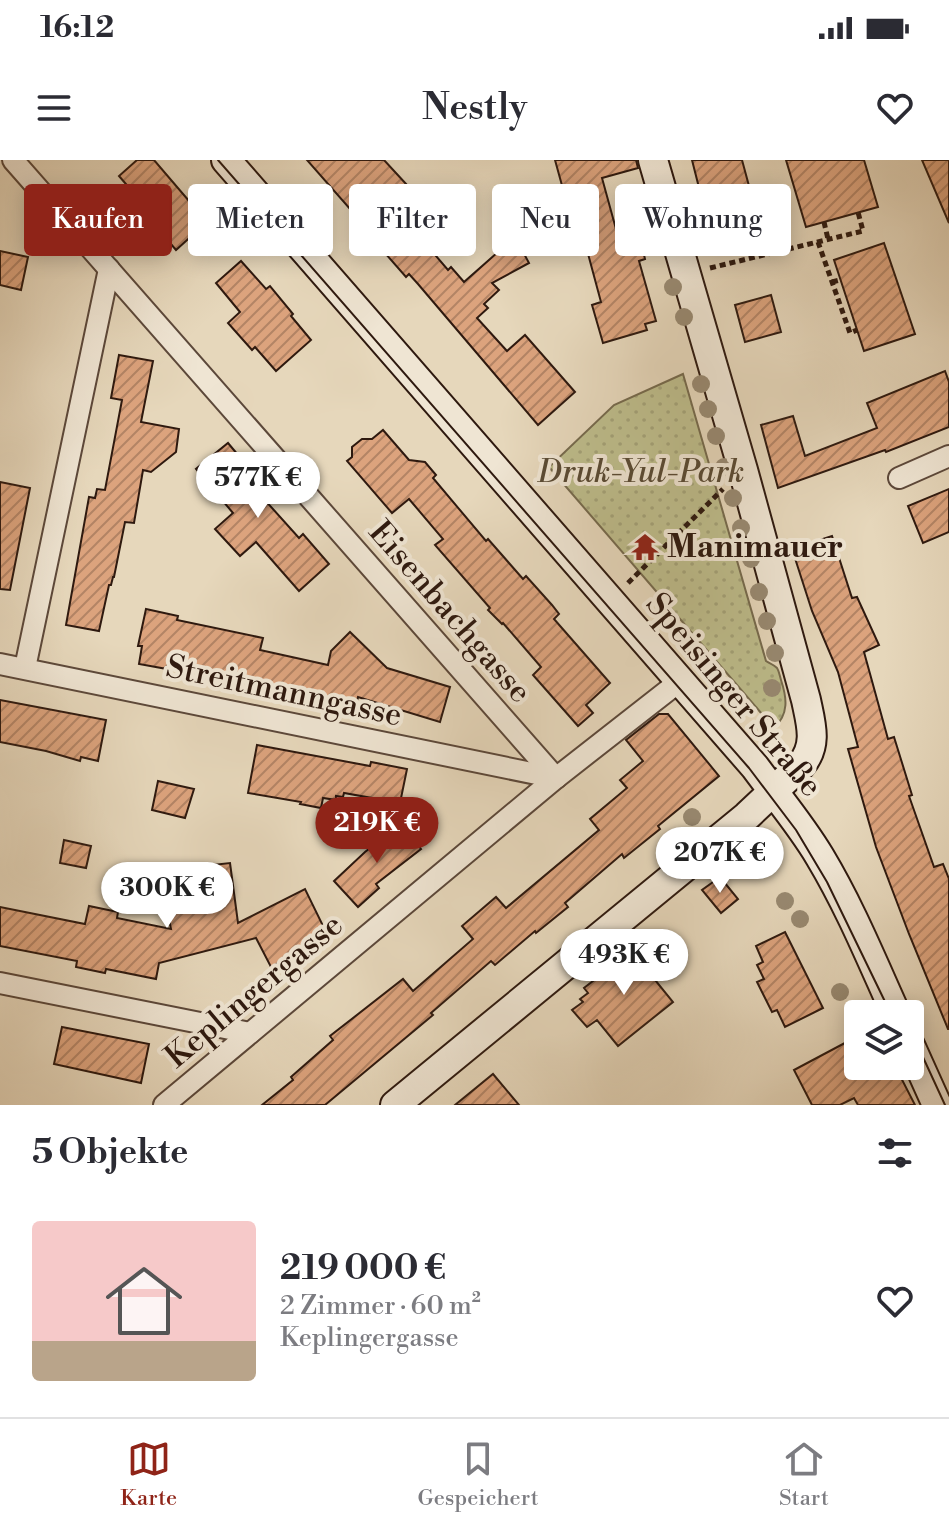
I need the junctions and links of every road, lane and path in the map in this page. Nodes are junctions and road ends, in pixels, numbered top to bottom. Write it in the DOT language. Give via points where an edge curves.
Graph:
graph roads {
  1 [pos="13,160"];
  2 [pos="226,160"];
  3 [pos="653,160"];
  4 [pos="858,212"];
  5 [pos="824,222"];
  6 [pos="828,239"];
  7 [pos="818,242"];
  8 [pos="109,269"];
  9 [pos="686,275"];
  10 [pos="840,280"];
  11 [pos="832,282"];
  12 [pos="857,330"];
  13 [pos="949,456"];
  14 [pos="743,470"];
  15 [pos="899,478"];
  16 [pos="609,600"];
  17 [pos="0,664"];
  18 [pos="25,668"];
  19 [pos="680,681"];
  20 [pos="556,778"];
  21 [pos="773,791"];
  22 [pos="0,983"];
  23 [pos="890,1000"];
  24 [pos="250,1033"];
  25 [pos="924,1076"];
  26 [pos="164,1105"];
  27 [pos="395,1105"];
  28 [pos="937,1105"];
  1 -- 8 [label="street, Eisenbachgasse"];
  2 -- 16 [label="main road, Speisinger Straße"];
  3 -- 9 [label="main road"];
  4 -- 6 [label="path" via="863,231"];
  5 -- 6 [label="path"];
  6 -- 7 [label="path"];
  7 -- 9 [label="path"];
  7 -- 11 [label="path"];
  8 -- 18 [label="street"];
  8 -- 20 [label="street, Eisenbachgasse"];
  9 -- 14 [label="main road"];
  10 -- 11 [label="path"];
  11 -- 12 [label="path" via="850,333"];
  13 -- 15 [label="street"];
  14 -- 16 [label="path"];
  14 -- 21 [label="main road" via="812,732 806,758"];
  16 -- 19 [label="main road, Speisinger Straße"];
  17 -- 18 [label="street, Streitmanngasse"];
  18 -- 20 [label="street, Streitmanngasse"];
  19 -- 20 [label="street, Keplingergasse"];
  19 -- 21 [label="main road, Speisinger Straße"];
  20 -- 24 [label="street, Keplingergasse"];
  21 -- 23 [label="main road, Speisinger Straße" via="821,858"];
  21 -- 27 [label="main road"];
  22 -- 24 [label="street"];
  24 -- 26 [label="street, Keplingergasse"];
  25 -- 28 [label="main road"];
}
